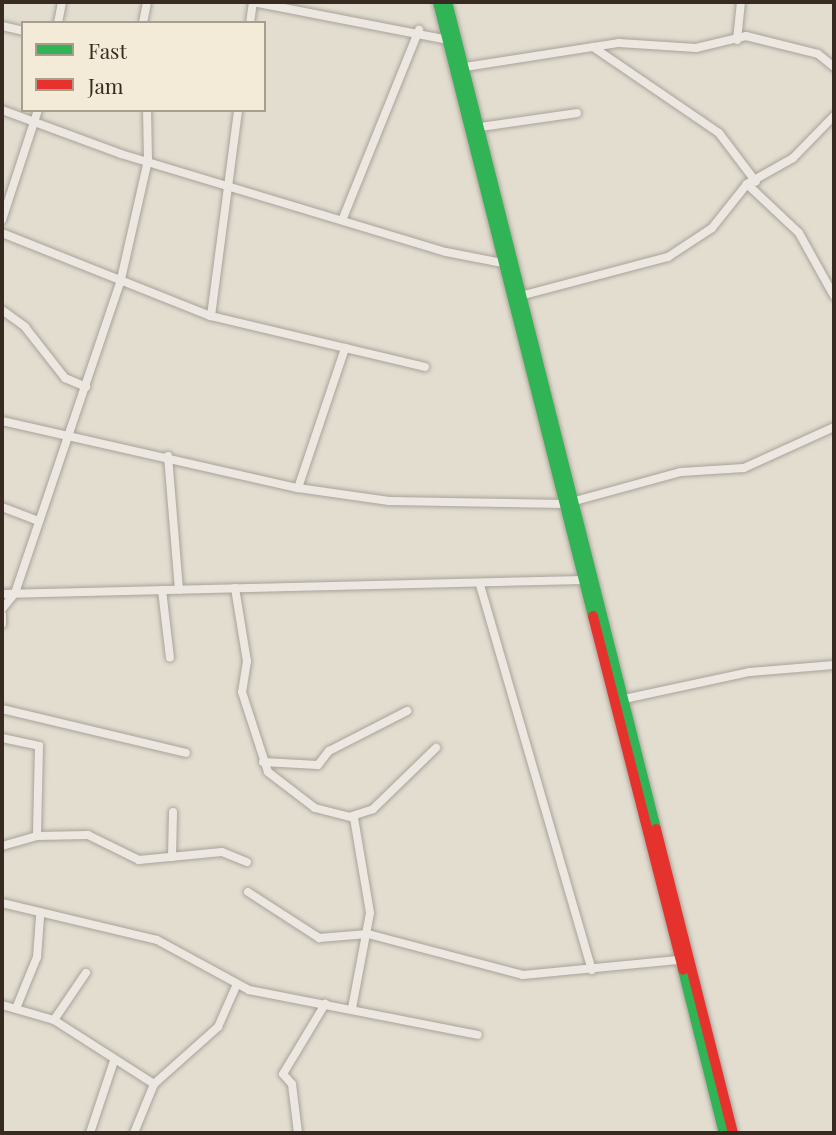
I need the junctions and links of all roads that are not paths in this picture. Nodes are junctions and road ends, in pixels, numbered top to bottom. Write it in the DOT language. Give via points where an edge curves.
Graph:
graph roads {
  1 [pos="62,2"];
  2 [pos="147,2"];
  3 [pos="253,2"];
  4 [pos="438,2"];
  5 [pos="447,2"];
  6 [pos="741,2"];
  7 [pos="58,21"];
  8 [pos="144,21"];
  9 [pos="250,21"];
  10 [pos="443,21"];
  11 [pos="2,26"];
  12 [pos="419,30"];
  13 [pos="21,31"];
  14 [pos="430,33"];
  15 [pos="448,40"];
  16 [pos="737,40"];
  17 [pos="593,47"];
  18 [pos="465,67"];
  19 [pos="834,67"];
  20 [pos="2,110"];
  21 [pos="37,112"];
  22 [pos="147,112"];
  23 [pos="238,112"];
  24 [pos="577,113"];
  25 [pos="834,116"];
  26 [pos="34,123"];
  27 [pos="481,127"];
  28 [pos="148,160"];
  29 [pos="751,183"];
  30 [pos="229,184"];
  31 [pos="343,218"];
  32 [pos="2,220"];
  33 [pos="2,233"];
  34 [pos="507,264"];
  35 [pos="121,279"];
  36 [pos="524,295"];
  37 [pos="834,296"];
  38 [pos="2,310"];
  39 [pos="211,316"];
  40 [pos="345,348"];
  41 [pos="425,367"];
  42 [pos="86,387"];
  43 [pos="2,421"];
  44 [pos="834,427"];
  45 [pos="64,434"];
  46 [pos="168,456"];
  47 [pos="561,460"];
  48 [pos="298,488"];
  49 [pos="570,503"];
  50 [pos="2,507"];
  51 [pos="38,521"];
  52 [pos="584,580"];
  53 [pos="480,585"];
  54 [pos="235,588"];
  55 [pos="162,590"];
  56 [pos="179,590"];
  57 [pos="15,593"];
  58 [pos="2,594"];
  59 [pos="2,609"];
  60 [pos="2,615"];
  61 [pos="2,624"];
  62 [pos="170,658"];
  63 [pos="834,665"];
  64 [pos="624,699"];
  65 [pos="2,709"];
  66 [pos="407,711"];
  67 [pos="2,738"];
  68 [pos="436,748"];
  69 [pos="186,753"];
  70 [pos="263,762"];
  71 [pos="173,812"];
  72 [pos="352,816"];
  73 [pos="37,835"];
  74 [pos="2,846"];
  75 [pos="172,857"];
  76 [pos="247,862"];
  77 [pos="248,892"];
  78 [pos="2,903"];
  79 [pos="40,917"];
  80 [pos="368,934"];
  81 [pos="680,960"];
  82 [pos="592,970"];
  83 [pos="86,973"];
  84 [pos="236,984"];
  85 [pos="325,1004"];
  86 [pos="2,1005"];
  87 [pos="17,1006"];
  88 [pos="352,1008"];
  89 [pos="54,1020"];
  90 [pos="478,1035"];
  91 [pos="114,1061"];
  92 [pos="714,1074"];
  93 [pos="155,1084"];
  94 [pos="90,1133"];
  95 [pos="134,1133"];
  96 [pos="298,1133"];
  97 [pos="724,1133"];
  98 [pos="733,1133"];
  1 -- 7 [label="street"];
  2 -- 8 [label="street"];
  3 -- 9 [label="street"];
  3 -- 12 [label="street"];
  4 -- 10 [label="street"];
  5 -- 18 [label="street"];
  6 -- 16 [label="street"];
  10 -- 14 [label="street"];
  10 -- 15 [label="street"];
  11 -- 13 [label="street"];
  12 -- 14 [label="street"];
  12 -- 31 [label="street"];
  14 -- 15 [label="street"];
  15 -- 34 [label="street"];
  16 -- 17 [label="street" via="696,48 647,42"];
  16 -- 19 [label="street" via="765,38 818,54"];
  17 -- 18 [label="street"];
  17 -- 29 [label="street" via="719,133"];
  18 -- 27 [label="street"];
  20 -- 26 [label="street"];
  21 -- 26 [label="street"];
  22 -- 28 [label="street"];
  23 -- 30 [label="street"];
  24 -- 27 [label="street"];
  25 -- 29 [label="street" via="793,158"];
  26 -- 28 [label="street"];
  26 -- 32 [label="street"];
  27 -- 36 [label="street"];
  28 -- 30 [label="street"];
  28 -- 35 [label="street"];
  29 -- 36 [label="street" via="712,228 668,257"];
  29 -- 37 [label="street" via="799,233"];
  30 -- 31 [label="street"];
  30 -- 39 [label="street"];
  31 -- 34 [label="street" via="446,252"];
  33 -- 35 [label="street"];
  34 -- 47 [label="street"];
  35 -- 39 [label="street"];
  35 -- 42 [label="street"];
  36 -- 47 [label="street"];
  38 -- 42 [label="street" via="25,327 65,378"];
  39 -- 40 [label="street"];
  40 -- 41 [label="street"];
  40 -- 48 [label="street"];
  42 -- 45 [label="street"];
  43 -- 45 [label="street"];
  44 -- 49 [label="street" via="744,468 681,472"];
  45 -- 46 [label="street"];
  45 -- 51 [label="street"];
  46 -- 48 [label="street"];
  46 -- 56 [label="street"];
  47 -- 49 [label="street"];
  48 -- 49 [label="street" via="389,501"];
  49 -- 52 [label="street"];
  49 -- 64 [label="street"];
  50 -- 51 [label="street"];
  51 -- 57 [label="street"];
  52 -- 53 [label="street"];
  52 -- 81 [label="street"];
  53 -- 54 [label="street"];
  53 -- 82 [label="street"];
  54 -- 56 [label="street"];
  54 -- 70 [label="street" via="247,661 242,692"];
  55 -- 56 [label="street"];
  55 -- 57 [label="street"];
  55 -- 62 [label="street"];
  57 -- 58 [label="street"];
  57 -- 59 [label="street"];
  60 -- 61 [label="street"];
  63 -- 64 [label="street" via="750,672"];
  64 -- 92 [label="street"];
  65 -- 69 [label="street"];
  66 -- 70 [label="street" via="329,751 318,765"];
  67 -- 73 [label="street" via="38,746"];
  68 -- 72 [label="street" via="373,809"];
  70 -- 72 [label="street" via="274,779 315,808"];
  71 -- 75 [label="street"];
  72 -- 80 [label="street" via="368,885"];
  73 -- 74 [label="street"];
  73 -- 75 [label="street" via="102,836 139,860"];
  75 -- 76 [label="street" via="222,852"];
  77 -- 80 [label="street" via="319,938"];
  78 -- 79 [label="street"];
  79 -- 84 [label="street" via="86,920 157,940"];
  79 -- 87 [label="street" via="37,957"];
  80 -- 82 [label="street" via="523,975"];
  80 -- 88 [label="street"];
  81 -- 82 [label="street"];
  81 -- 92 [label="street"];
  83 -- 89 [label="street"];
  84 -- 85 [label="street"];
  84 -- 93 [label="street" via="218,1027"];
  85 -- 88 [label="street"];
  85 -- 96 [label="street" via="283,1074 292,1084"];
  86 -- 87 [label="street"];
  87 -- 89 [label="street"];
  88 -- 90 [label="street"];
  89 -- 91 [label="street"];
  91 -- 93 [label="street"];
  91 -- 94 [label="street"];
  92 -- 97 [label="street"];
  92 -- 98 [label="street"];
  93 -- 95 [label="street"];
}
